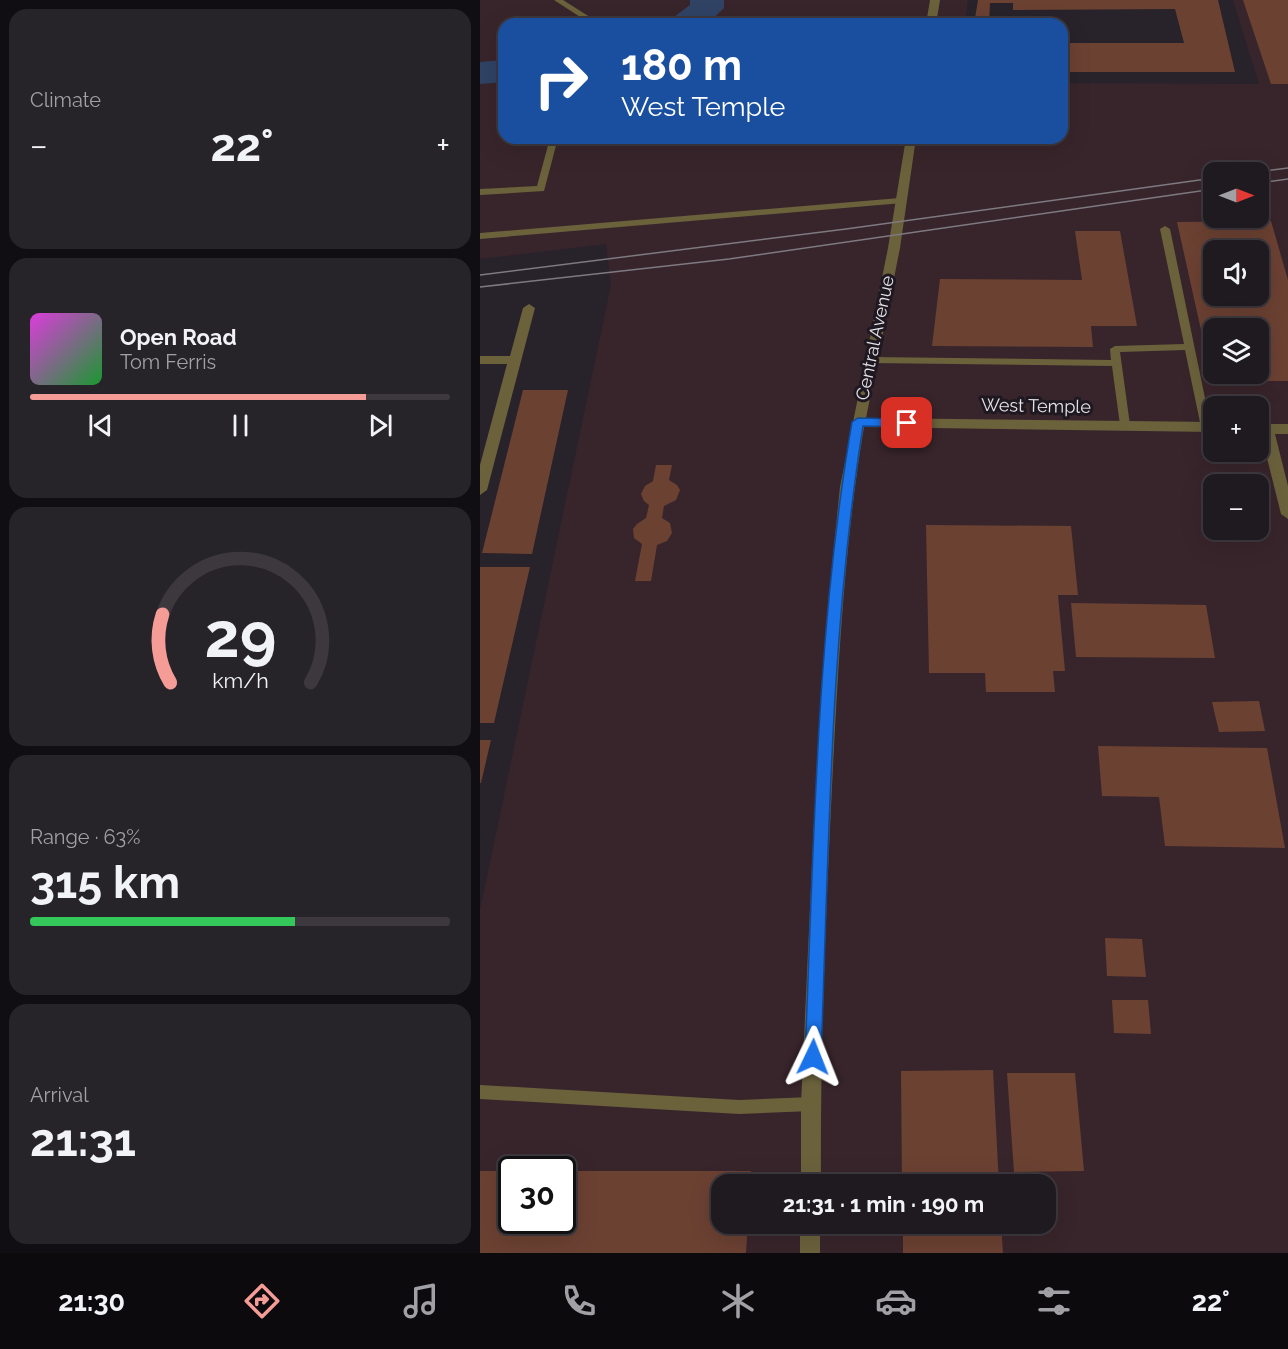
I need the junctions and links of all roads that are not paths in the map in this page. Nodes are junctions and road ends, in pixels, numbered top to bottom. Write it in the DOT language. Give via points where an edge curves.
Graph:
graph roads {
  1 [pos="558,0"];
  2 [pos="935,0"];
  3 [pos="587,18"];
  4 [pos="932,18"];
  5 [pos="552,144"];
  6 [pos="910,144"];
  7 [pos="480,192"];
  8 [pos="900,201"];
  9 [pos="1165,229"];
  10 [pos="480,236"];
  11 [pos="529,308"];
  12 [pos="1189,347"];
  13 [pos="480,360"];
  14 [pos="515,360"];
  15 [pos="870,360"];
  16 [pos="1117,363"];
  17 [pos="1203,400"];
  18 [pos="858,422"];
  19 [pos="1125,425"];
  20 [pos="1203,427"];
  21 [pos="1269,429"];
  22 [pos="1288,429"];
  23 [pos="1269,449"];
  24 [pos="484,463"];
  25 [pos="480,490"];
  26 [pos="1288,514"];
  27 [pos="480,1092"];
  28 [pos="811,1104"];
  29 [pos="811,1174"];
  30 [pos="810,1234"];
  31 [pos="810,1253"];
  1 -- 3 [label="lane"];
  2 -- 4 [label="street"];
  5 -- 7 [label="lane" via="541,189"];
  6 -- 8 [label="street, Central Avenue"];
  8 -- 10 [label="lane"];
  8 -- 15 [label="street, Central Avenue"];
  9 -- 12 [label="lane"];
  11 -- 14 [label="street"];
  12 -- 16 [label="lane" via="1115,349"];
  12 -- 17 [label="lane"];
  13 -- 14 [label="street"];
  14 -- 24 [label="street"];
  15 -- 16 [label="lane"];
  15 -- 18 [label="street, Central Avenue"];
  16 -- 19 [label="lane"];
  18 -- 19 [label="street, West Temple"];
  18 -- 28 [label="street, Central Avenue" via="847,487 832,648"];
  19 -- 20 [label="street, West Temple"];
  21 -- 22 [label="street"];
  23 -- 26 [label="street"];
  24 -- 25 [label="street"];
  27 -- 28 [label="lane" via="739,1107"];
  28 -- 29 [label="street, Central Avenue"];
  30 -- 31 [label="street"];
}
